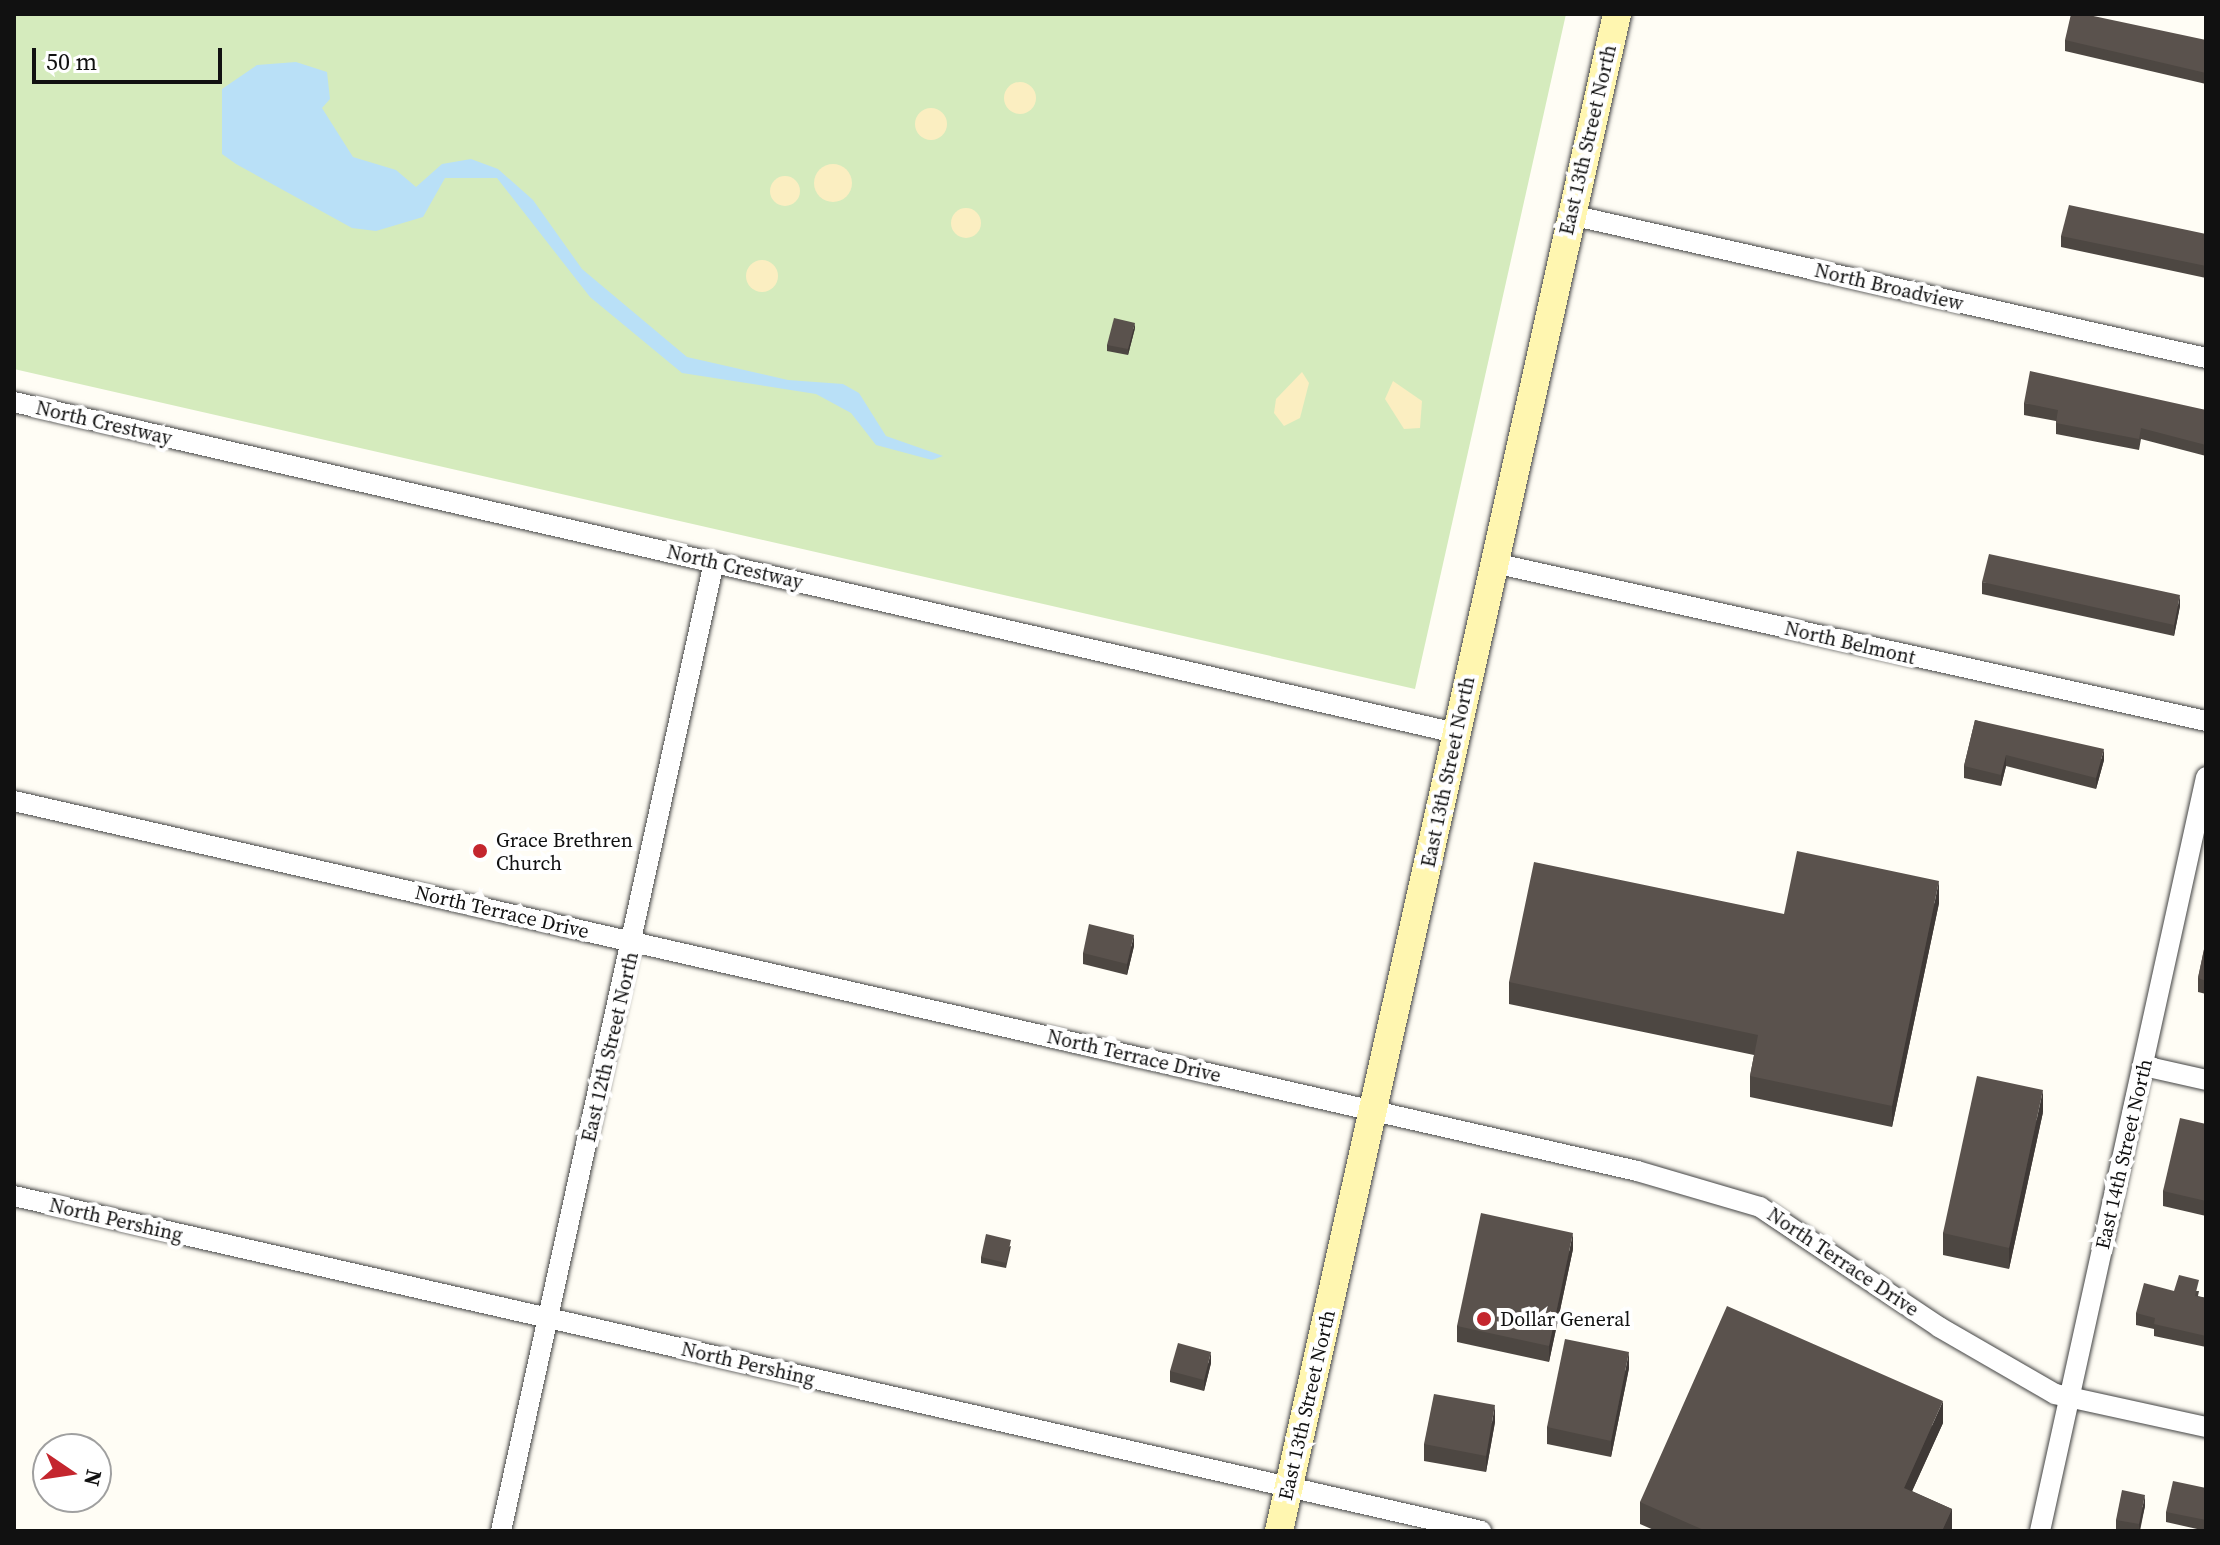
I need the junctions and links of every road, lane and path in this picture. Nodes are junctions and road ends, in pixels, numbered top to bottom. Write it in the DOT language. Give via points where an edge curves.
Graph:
graph roads {
  1 [pos="1617,14"];
  2 [pos="1571,215"];
  3 [pos="2206,358"];
  4 [pos="14,402"];
  5 [pos="714,562"];
  6 [pos="1494,563"];
  7 [pos="2206,721"];
  8 [pos="1456,733"];
  9 [pos="2206,777"];
  10 [pos="14,801"];
  11 [pos="633,942"];
  12 [pos="2144,1066"];
  13 [pos="2206,1080"];
  14 [pos="1372,1111"];
  15 [pos="14,1196"];
  16 [pos="549,1318"];
  17 [pos="2069,1397"];
  18 [pos="2206,1427"];
  19 [pos="1289,1487"];
  20 [pos="501,1531"];
  21 [pos="1279,1531"];
  22 [pos="1481,1531"];
  23 [pos="2040,1531"];
  1 -- 2 [label="main road, East 13th Street North"];
  2 -- 3 [label="street, North Broadview"];
  2 -- 6 [label="main road, East 13th Street North"];
  4 -- 5 [label="street, North Crestway"];
  5 -- 8 [label="street, North Crestway"];
  5 -- 11 [label="street, East 12th Street North"];
  6 -- 7 [label="street, North Belmont"];
  6 -- 8 [label="main road, East 13th Street North"];
  8 -- 14 [label="main road, East 13th Street North"];
  9 -- 12 [label="street, East 14th Street North"];
  10 -- 11 [label="street, North Terrace Drive"];
  11 -- 14 [label="street, North Terrace Drive"];
  11 -- 16 [label="street, East 12th Street North"];
  12 -- 13 [label="street"];
  12 -- 17 [label="street, East 14th Street North"];
  14 -- 17 [label="street, North Terrace Drive" via="1605,1162 1760,1207 1939,1327"];
  14 -- 19 [label="main road, East 13th Street North"];
  15 -- 16 [label="street, North Pershing"];
  16 -- 19 [label="street, North Pershing"];
  16 -- 20 [label="street, East 12th Street North"];
  17 -- 18 [label="street, North Terrace Drive"];
  17 -- 23 [label="street, East 14th Street North"];
  19 -- 21 [label="main road, East 13th Street North"];
  19 -- 22 [label="street, North Pershing"];
}
